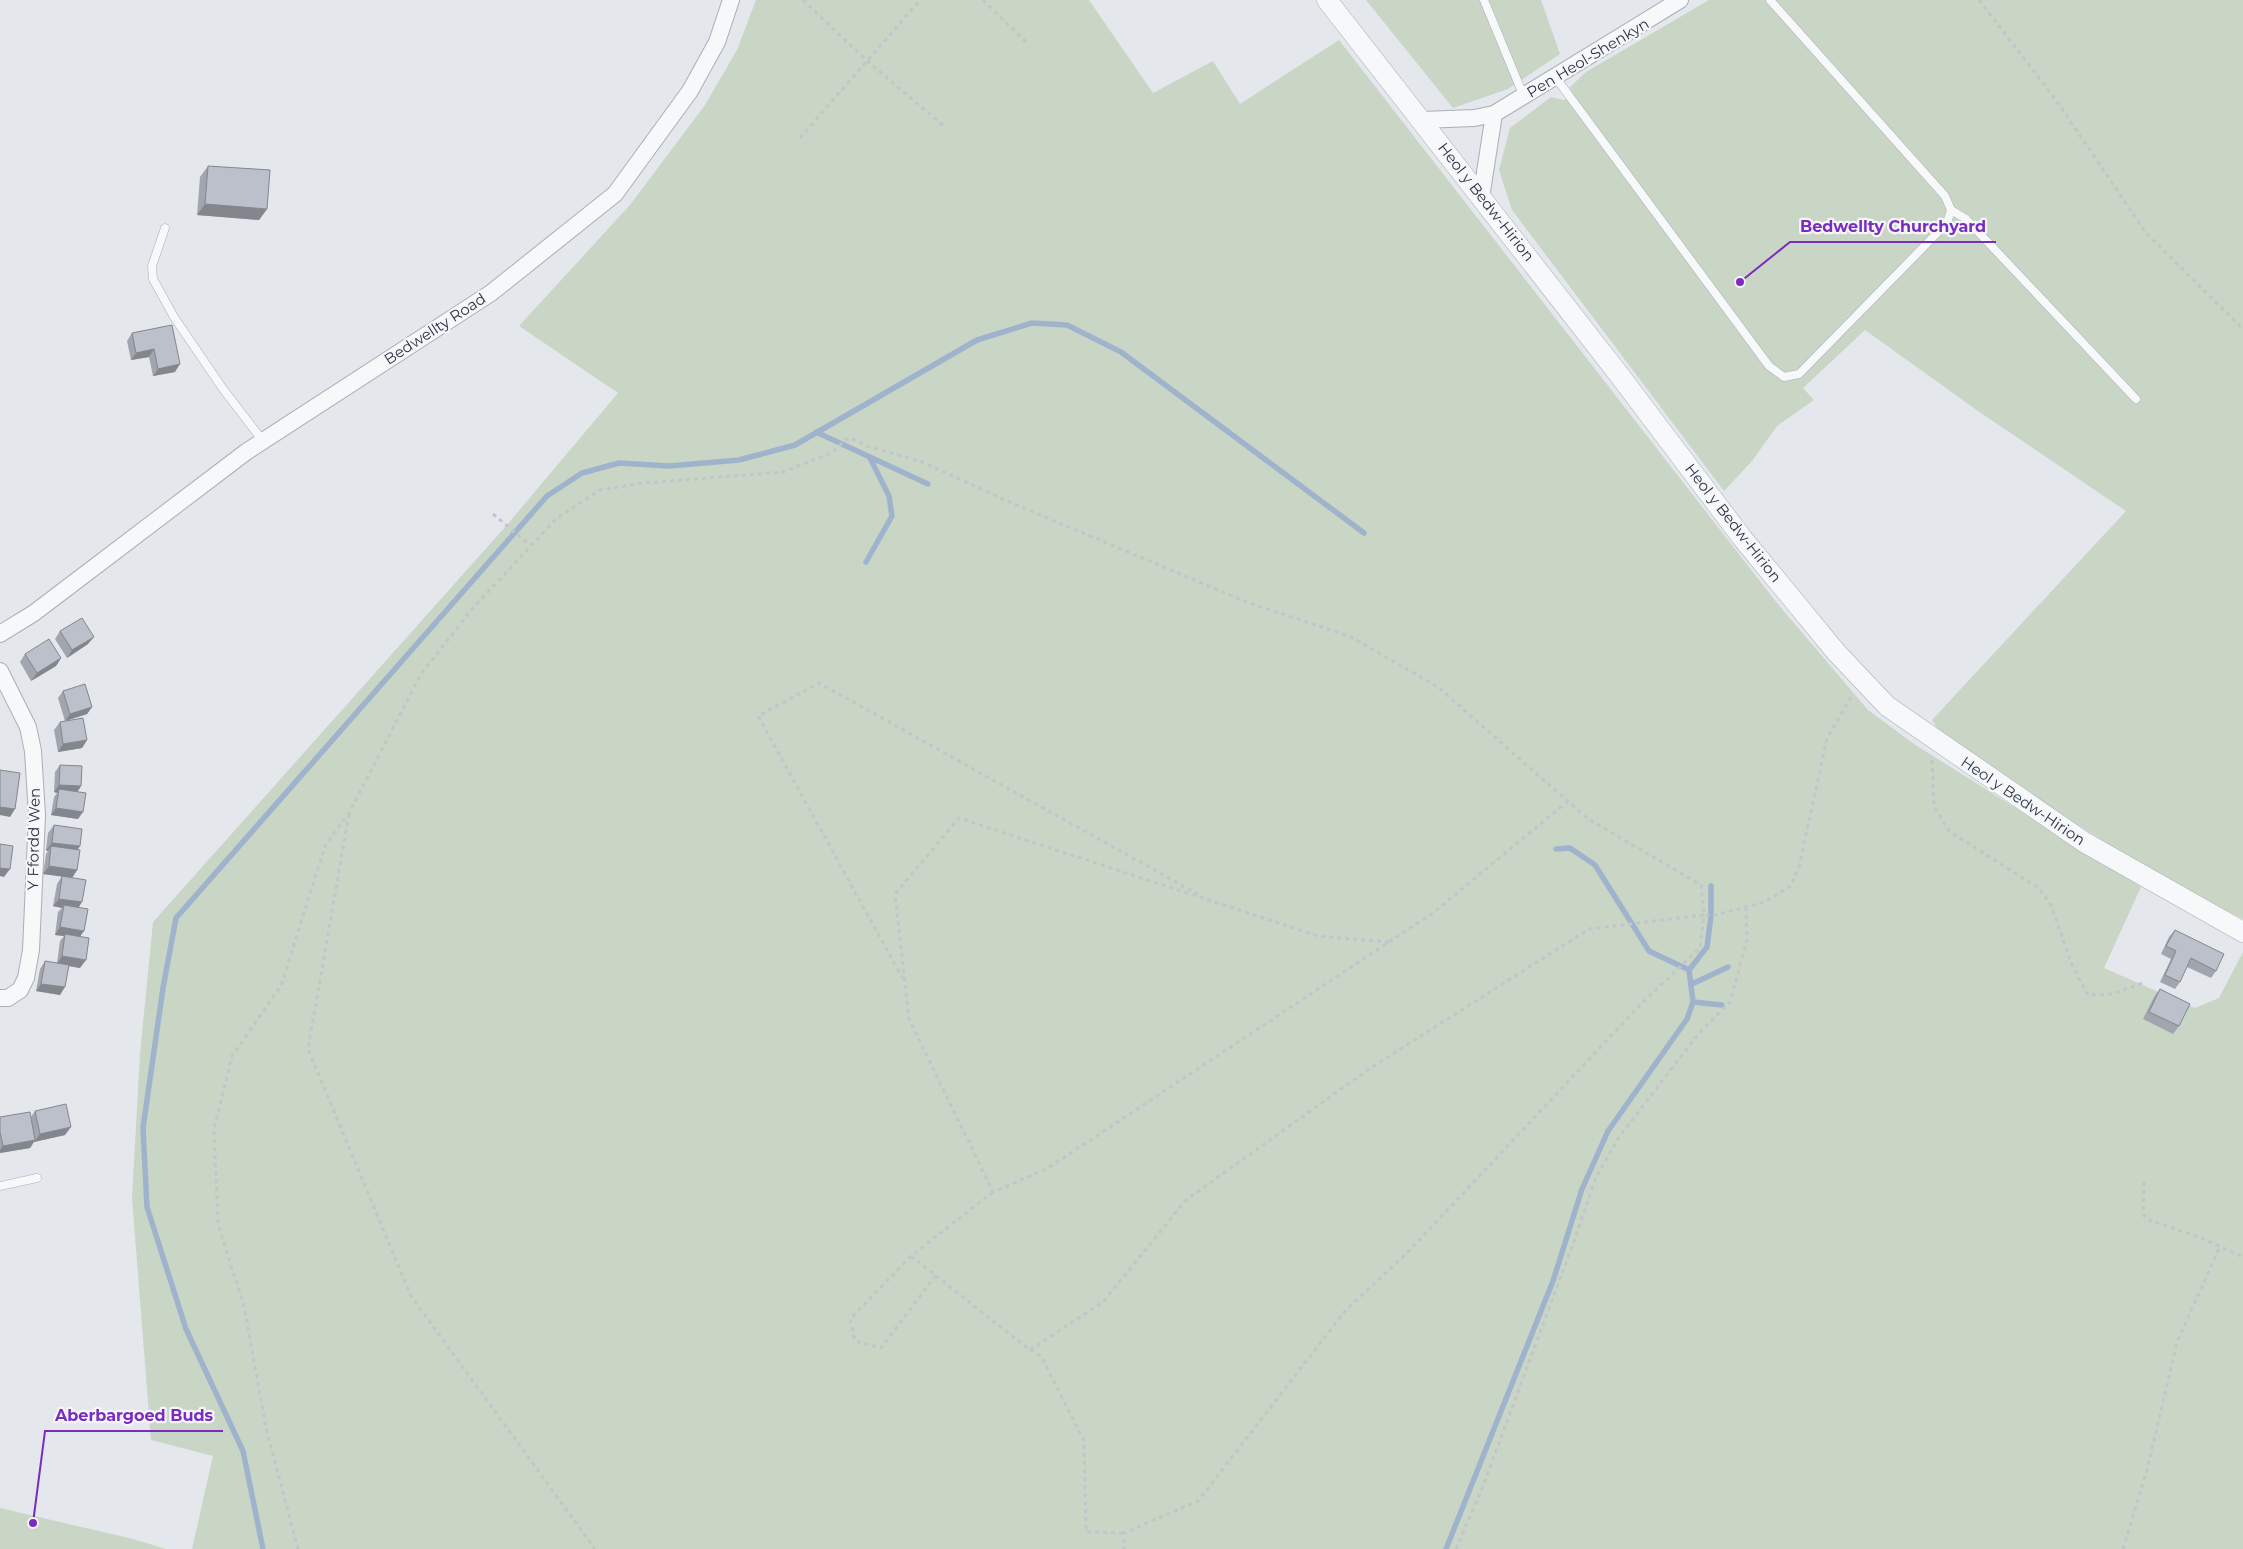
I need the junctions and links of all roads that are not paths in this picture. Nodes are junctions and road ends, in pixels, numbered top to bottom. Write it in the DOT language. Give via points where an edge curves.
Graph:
graph roads {
  1 [pos="731,0"];
  2 [pos="1328,0"];
  3 [pos="1484,0"];
  4 [pos="1680,0"];
  5 [pos="1770,0"];
  6 [pos="1556,78"];
  7 [pos="1524,97"];
  8 [pos="1494,114"];
  9 [pos="1422,120"];
  10 [pos="1481,198"];
  11 [pos="1951,210"];
  12 [pos="165,228"];
  13 [pos="2136,399"];
  14 [pos="263,441"];
  15 [pos="0,634"];
  16 [pos="0,671"];
  17 [pos="2243,932"];
  18 [pos="0,998"];
  19 [pos="37,1178"];
  20 [pos="0,1186"];
  1 -- 14 [label="street, Bedwellty Road" via="716,42 690,92 615,194 491,293"];
  2 -- 9 [label="street, Heol y Bedw-Hirion"];
  3 -- 7 [label="lane"];
  4 -- 6 [label="street, Pen Heol-Shenkyn"];
  5 -- 11 [label="lane" via="1945,196"];
  6 -- 7 [label="street, Pen Heol-Shenkyn"];
  6 -- 11 [label="lane" via="1769,366 1784,377 1799,374 1947,223"];
  7 -- 8 [label="street, Pen Heol-Shenkyn"];
  8 -- 9 [label="street, Pen Heol-Shenkyn"];
  8 -- 10 [label="street"];
  9 -- 10 [label="street, Heol y Bedw-Hirion"];
  10 -- 17 [label="street, Heol y Bedw-Hirion" via="1742,539 1836,652 1887,706 2084,842"];
  11 -- 13 [label="lane" via="1966,219"];
  12 -- 14 [label="lane" via="152,266 153,279 196,349"];
  14 -- 15 [label="street, Bedwellty Road" via="34,614"];
  16 -- 18 [label="street, Y Ffordd Wen" via="28,728 33,751 37,815 31,950 26,978 20,990 8,998"];
  19 -- 20 [label="lane"];
}
